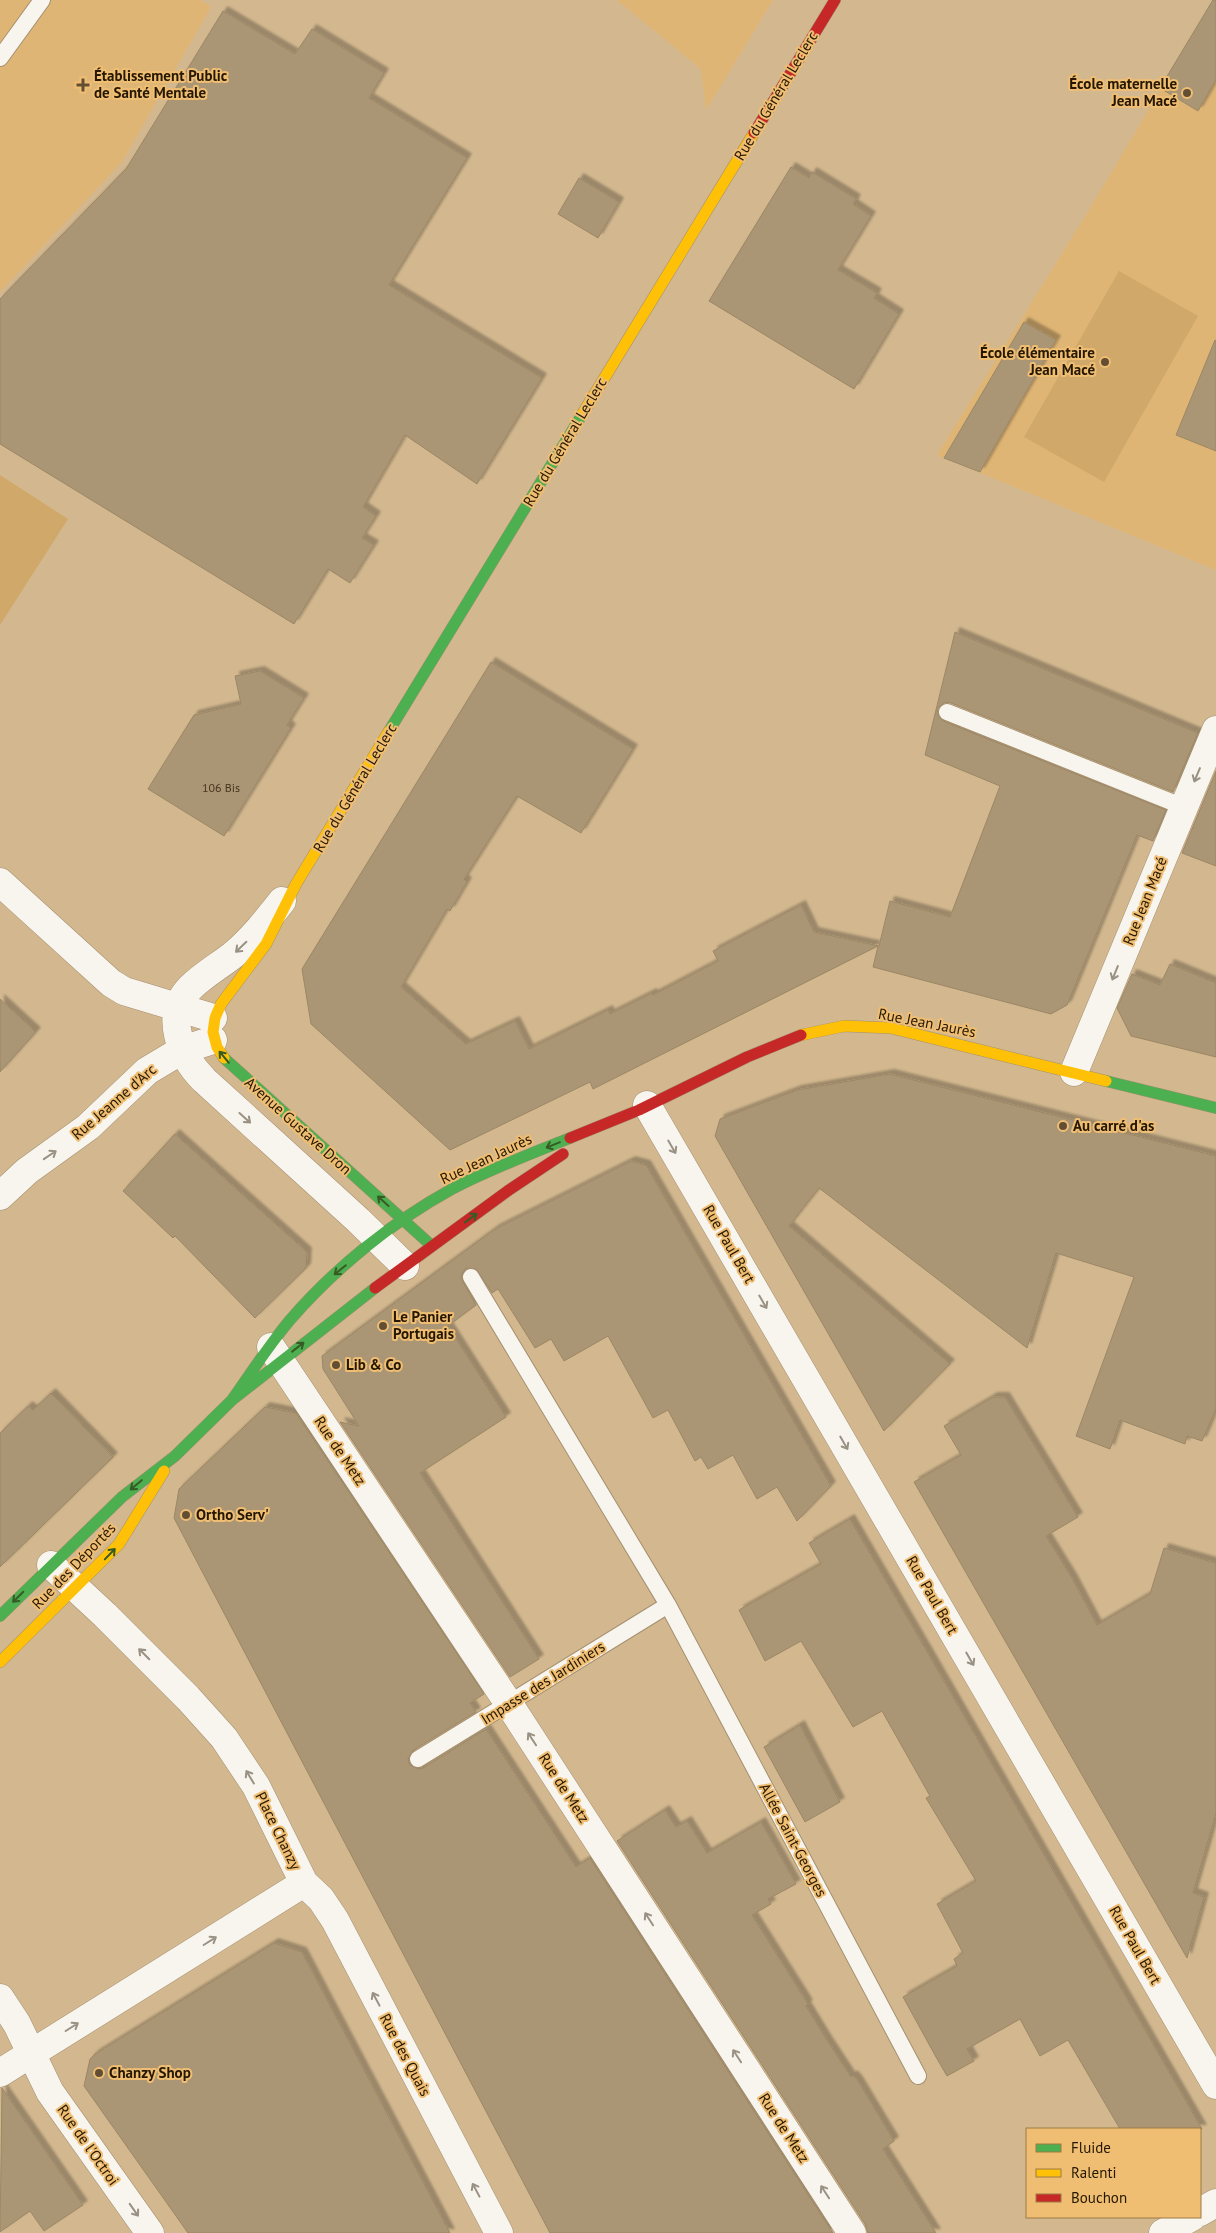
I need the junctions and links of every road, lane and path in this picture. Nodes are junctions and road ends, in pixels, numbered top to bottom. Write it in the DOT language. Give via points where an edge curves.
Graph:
graph roads {
  1 [pos="42,0"];
  2 [pos="827,4"];
  3 [pos="0,58"];
  4 [pos="948,712"];
  5 [pos="1216,730"];
  6 [pos="1184,807"];
  7 [pos="0,882"];
  8 [pos="296,884"];
  9 [pos="179,1008"];
  10 [pos="213,1029"];
  11 [pos="182,1050"];
  12 [pos="1074,1072"];
  13 [pos="647,1105"];
  14 [pos="1216,1108"];
  15 [pos="614,1121"];
  16 [pos="0,1196"];
  17 [pos="403,1220"];
  18 [pos="378,1239"];
  19 [pos="432,1246"];
  20 [pos="405,1266"];
  21 [pos="471,1277"];
  22 [pos="275,1354"];
  23 [pos="232,1400"];
  24 [pos="175,1456"];
  25 [pos="51,1566"];
  26 [pos="75,1588"];
  27 [pos="668,1605"];
  28 [pos="0,1616"];
  29 [pos="0,1662"];
  30 [pos="509,1704"];
  31 [pos="418,1759"];
  32 [pos="304,1882"];
  33 [pos="0,1998"];
  34 [pos="30,2053"];
  35 [pos="0,2073"];
  36 [pos="918,2076"];
  37 [pos="1216,2085"];
  38 [pos="1216,2203"];
  39 [pos="1201,2211"];
  40 [pos="1190,2218"];
  41 [pos="150,2233"];
  42 [pos="499,2233"];
  43 [pos="852,2233"];
  44 [pos="1163,2233"];
  1 -- 3 [label="lane"];
  2 -- 8 [label="main road, Rue du Général Leclerc"];
  4 -- 6 [label="lane"];
  5 -- 6 [label="street, Rue Jean Macé, one-way"];
  6 -- 12 [label="street, Rue Jean Macé, one-way"];
  7 -- 9 [label="street" via="111,983 138,996"];
  8 -- 9 [label="street, Rue du Général Leclerc, one-way" via="241,947 189,989"];
  8 -- 10 [label="main road, Rue du Général Leclerc" via="274,932 227,994"];
  9 -- 10 [label="street"];
  9 -- 11 [label="street, Avenue Gustave Dron" via="177,1030"];
  10 -- 11 [label="street, Rue Jeanne d'Arc"];
  17 -- 10 [label="main road, Avenue Gustave Dron, one-way" via="227,1062 220,1054"];
  16 -- 11 [label="street, Rue Jeanne d'Arc, one-way" via="27,1171 88,1128 148,1071"];
  11 -- 18 [label="street, Avenue Gustave Dron, one-way" via="204,1080"];
  12 -- 13 [label="main road, Rue Jean Jaurès" via="891,1028 852,1026 829,1028 788,1040"];
  12 -- 14 [label="main road, Rue Jean Jaurès"];
  13 -- 15 [label="main road, Rue Jean Jaurès"];
  13 -- 37 [label="street, Rue Paul Bert, one-way"];
  15 -- 17 [label="main road, Rue Jean Jaurès, one-way" via="547,1146 464,1184"];
  19 -- 15 [label="main road, Rue Jean Jaurès, one-way" via="509,1190"];
  17 -- 18 [label="main road, Rue Jean Jaurès"];
  17 -- 19 [label="main road, Avenue Gustave Dron"];
  18 -- 20 [label="street, Avenue Gustave Dron"];
  18 -- 22 [label="main road, Rue des Déportés, one-way" via="321,1288 290,1321"];
  19 -- 20 [label="main road, Rue Jean Jaurès"];
  22 -- 20 [label="main road, Rue des Déportés, one-way"];
  21 -- 27 [label="lane, Allée Saint-Georges"];
  22 -- 23 [label="main road, Rue des Déportés"];
  22 -- 23 [label="main road, Rue des Déportés"];
  22 -- 30 [label="street, Rue de Metz"];
  23 -- 24 [label="main road, Rue des Déportés"];
  24 -- 25 [label="main road, Rue des Déportés, one-way" via="122,1497"];
  26 -- 24 [label="main road, Rue des Déportés, one-way" via="119,1544"];
  25 -- 26 [label="street, Place Chanzy"];
  25 -- 28 [label="main road, Rue des Déportés, one-way"];
  26 -- 29 [label="main road, Rue des Déportés"];
  32 -- 26 [label="street, Place Chanzy, one-way" via="256,1786 224,1738 188,1698"];
  27 -- 30 [label="lane, Impasse des Jardiniers"];
  27 -- 36 [label="lane, Allée Saint-Georges"];
  30 -- 31 [label="lane, Impasse des Jardiniers"];
  43 -- 30 [label="street, Rue de Metz, one-way"];
  34 -- 32 [label="street, Place Chanzy, one-way"];
  42 -- 32 [label="street, Rue des Quais, one-way" via="335,1920 322,1899"];
  33 -- 34 [label="street"];
  34 -- 35 [label="street, Place Chanzy"];
  34 -- 41 [label="street, Rue de l'Octroi, one-way" via="50,2092"];
  38 -- 39 [label="street"];
  40 -- 44 [label="street"];
}
